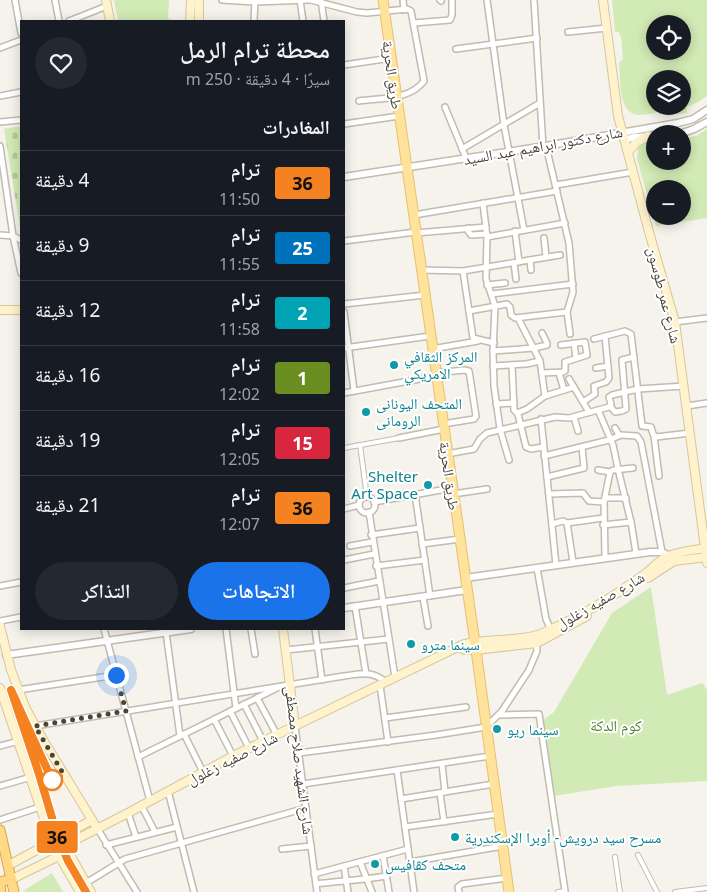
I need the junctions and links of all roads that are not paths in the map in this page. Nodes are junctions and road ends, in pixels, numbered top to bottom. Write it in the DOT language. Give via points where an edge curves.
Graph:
graph roads {
  1 [pos="15,0"];
  2 [pos="55,0"];
  3 [pos="191,0"];
  4 [pos="199,0"];
  5 [pos="222,0"];
  6 [pos="300,0"];
  7 [pos="311,0"];
  8 [pos="383,0"];
  9 [pos="403,0"];
  10 [pos="452,0"];
  11 [pos="487,0"];
  12 [pos="534,0"];
  13 [pos="603,0"];
  14 [pos="255,1"];
  15 [pos="321,1"];
  16 [pos="106,3"];
  17 [pos="404,10"];
  18 [pos="384,12"];
  19 [pos="59,20"];
  20 [pos="71,20"];
  21 [pos="110,20"];
  22 [pos="190,20"];
  23 [pos="199,20"];
  24 [pos="254,20"];
  25 [pos="303,20"];
  26 [pos="324,20"];
  27 [pos="414,22"];
  28 [pos="20,28"];
  29 [pos="607,28"];
  30 [pos="568,32"];
  31 [pos="537,38"];
  32 [pos="20,40"];
  33 [pos="493,44"];
  34 [pos="0,48"];
  35 [pos="456,49"];
  36 [pos="391,58"];
  37 [pos="345,65"];
  38 [pos="20,92"];
  39 [pos="0,96"];
  40 [pos="396,96"];
  41 [pos="359,101"];
  42 [pos="540,103"];
  43 [pos="445,107"];
  44 [pos="707,110"];
  45 [pos="399,116"];
  46 [pos="20,120"];
  47 [pos="0,122"];
  48 [pos="707,122"];
  49 [pos="345,124"];
  50 [pos="678,124"];
  51 [pos="504,125"];
  52 [pos="691,130"];
  53 [pos="623,136"];
  54 [pos="646,136"];
  55 [pos="646,139"];
  56 [pos="0,146"];
  57 [pos="544,146"];
  58 [pos="462,149"];
  59 [pos="510,151"];
  60 [pos="628,152"];
  61 [pos="466,158"];
  62 [pos="406,168"];
  63 [pos="633,172"];
  64 [pos="345,177"];
  65 [pos="3,183"];
  66 [pos="556,188"];
  67 [pos="519,198"];
  68 [pos="483,203"];
  69 [pos="414,215"];
  70 [pos="565,223"];
  71 [pos="486,227"];
  72 [pos="468,228"];
  73 [pos="524,230"];
  74 [pos="416,232"];
  75 [pos="515,232"];
  76 [pos="0,234"];
  77 [pos="487,235"];
  78 [pos="13,236"];
  79 [pos="544,238"];
  80 [pos="20,240"];
  81 [pos="345,242"];
  82 [pos="560,255"];
  83 [pos="546,257"];
  84 [pos="530,260"];
  85 [pos="516,262"];
  86 [pos="20,268"];
  87 [pos="487,268"];
  88 [pos="421,270"];
  89 [pos="531,270"];
  90 [pos="463,271"];
  91 [pos="516,279"];
  92 [pos="506,282"];
  93 [pos="573,284"];
  94 [pos="487,285"];
  95 [pos="492,294"];
  96 [pos="424,295"];
  97 [pos="345,304"];
  98 [pos="495,306"];
  99 [pos="0,310"];
  100 [pos="20,310"];
  101 [pos="469,311"];
  102 [pos="567,312"];
  103 [pos="518,318"];
  104 [pos="707,318"];
  105 [pos="675,322"];
  106 [pos="345,330"];
  107 [pos="542,333"];
  108 [pos="570,334"];
  109 [pos="430,336"];
  110 [pos="605,336"];
  111 [pos="594,339"];
  112 [pos="479,341"];
  113 [pos="494,343"];
  114 [pos="574,343"];
  115 [pos="561,344"];
  116 [pos="346,348"];
  117 [pos="534,348"];
  118 [pos="432,349"];
  119 [pos="493,351"];
  120 [pos="634,357"];
  121 [pos="576,358"];
  122 [pos="540,361"];
  123 [pos="512,365"];
  124 [pos="493,366"];
  125 [pos="608,366"];
  126 [pos="596,368"];
  127 [pos="542,373"];
  128 [pos="558,373"];
  129 [pos="435,375"];
  130 [pos="569,379"];
  131 [pos="684,386"];
  132 [pos="574,387"];
  133 [pos="638,389"];
  134 [pos="564,390"];
  135 [pos="354,391"];
  136 [pos="626,392"];
  137 [pos="345,393"];
  138 [pos="545,396"];
  139 [pos="583,402"];
  140 [pos="514,403"];
  141 [pos="707,403"];
  142 [pos="496,404"];
  143 [pos="610,406"];
  144 [pos="687,406"];
  145 [pos="598,410"];
  146 [pos="589,412"];
  147 [pos="517,413"];
  148 [pos="574,417"];
  149 [pos="541,419"];
  150 [pos="520,424"];
  151 [pos="443,427"];
  152 [pos="615,428"];
  153 [pos="500,429"];
  154 [pos="578,431"];
  155 [pos="690,433"];
  156 [pos="619,435"];
  157 [pos="654,436"];
  158 [pos="399,438"];
  159 [pos="612,440"];
  160 [pos="360,445"];
  161 [pos="543,447"];
  162 [pos="582,447"];
  163 [pos="345,448"];
  164 [pos="447,454"];
  165 [pos="544,456"];
  166 [pos="508,460"];
  167 [pos="633,468"];
  168 [pos="618,469"];
  169 [pos="598,470"];
  170 [pos="610,472"];
  171 [pos="659,476"];
  172 [pos="547,477"];
  173 [pos="487,488"];
  174 [pos="453,491"];
  175 [pos="415,494"];
  176 [pos="549,494"];
  177 [pos="367,497"];
  178 [pos="626,498"];
  179 [pos="604,500"];
  180 [pos="374,502"];
  181 [pos="359,505"];
  182 [pos="345,509"];
  183 [pos="368,512"];
  184 [pos="604,518"];
  185 [pos="631,522"];
  186 [pos="567,523"];
  187 [pos="552,524"];
  188 [pos="603,525"];
  189 [pos="420,528"];
  190 [pos="371,535"];
  191 [pos="460,539"];
  192 [pos="372,542"];
  193 [pos="422,544"];
  194 [pos="350,546"];
  195 [pos="636,553"];
  196 [pos="374,554"];
  197 [pos="706,555"];
  198 [pos="668,556"];
  199 [pos="605,558"];
  200 [pos="345,560"];
  201 [pos="425,560"];
  202 [pos="573,562"];
  203 [pos="556,565"];
  204 [pos="376,566"];
  205 [pos="537,568"];
  206 [pos="466,578"];
  207 [pos="379,581"];
  208 [pos="20,582"];
  209 [pos="0,586"];
  210 [pos="345,588"];
  211 [pos="467,590"];
  212 [pos="427,596"];
  213 [pos="382,603"];
  214 [pos="355,606"];
  215 [pos="345,608"];
  216 [pos="20,617"];
  217 [pos="0,621"];
  218 [pos="0,626"];
  219 [pos="428,626"];
  220 [pos="104,630"];
  221 [pos="183,630"];
  222 [pos="226,630"];
  223 [pos="251,630"];
  224 [pos="283,630"];
  225 [pos="315,630"];
  226 [pos="553,631"];
  227 [pos="166,632"];
  228 [pos="389,639"];
  229 [pos="536,639"];
  230 [pos="107,640"];
  231 [pos="361,642"];
  232 [pos="475,646"];
  233 [pos="318,647"];
  234 [pos="286,650"];
  235 [pos="255,654"];
  236 [pos="6,655"];
  237 [pos="366,674"];
  238 [pos="116,675"];
  239 [pos="395,677"];
  240 [pos="322,680"];
  241 [pos="382,683"];
  242 [pos="287,684"];
  243 [pos="0,688"];
  244 [pos="18,690"];
  245 [pos="234,693"];
  246 [pos="257,698"];
  247 [pos="2,699"];
  248 [pos="175,703"];
  249 [pos="244,704"];
  250 [pos="466,708"];
  251 [pos="233,710"];
  252 [pos="126,711"];
  253 [pos="499,715"];
  254 [pos="385,718"];
  255 [pos="214,719"];
  256 [pos="35,726"];
  257 [pos="295,726"];
  258 [pos="486,727"];
  259 [pos="182,735"];
  260 [pos="276,735"];
  261 [pos="19,741"];
  262 [pos="263,741"];
  263 [pos="388,742"];
  264 [pos="0,746"];
  265 [pos="249,748"];
  266 [pos="299,753"];
  267 [pos="233,756"];
  268 [pos="490,756"];
  269 [pos="138,757"];
  270 [pos="442,764"];
  271 [pos="397,770"];
  272 [pos="203,772"];
  273 [pos="31,777"];
  274 [pos="303,784"];
  275 [pos="494,784"];
  276 [pos="0,786"];
  277 [pos="168,791"];
  278 [pos="443,792"];
  279 [pos="401,799"];
  280 [pos="150,801"];
  281 [pos="141,805"];
  282 [pos="40,807"];
  283 [pos="306,808"];
  284 [pos="128,813"];
  285 [pos="498,814"];
  286 [pos="0,820"];
  287 [pos="92,820"];
  288 [pos="444,822"];
  289 [pos="177,827"];
  290 [pos="405,827"];
  291 [pos="97,828"];
  292 [pos="0,830"];
  293 [pos="155,832"];
  294 [pos="60,837"];
  295 [pos="136,837"];
  296 [pos="52,842"];
  297 [pos="181,844"];
  298 [pos="106,845"];
  299 [pos="311,846"];
  300 [pos="503,846"];
  301 [pos="66,847"];
  302 [pos="40,848"];
  303 [pos="408,849"];
  304 [pos="282,850"];
  305 [pos="638,855"];
  306 [pos="59,856"];
  307 [pos="383,856"];
  308 [pos="615,857"];
  309 [pos="47,862"];
  310 [pos="360,862"];
  311 [pos="410,862"];
  312 [pos="118,863"];
  313 [pos="9,865"];
  314 [pos="344,866"];
  315 [pos="314,874"];
  316 [pos="386,876"];
  317 [pos="507,878"];
  318 [pos="12,879"];
  319 [pos="367,880"];
  320 [pos="346,881"];
  321 [pos="0,882"];
  322 [pos="86,883"];
  323 [pos="316,884"];
  324 [pos="0,886"];
  325 [pos="707,888"];
  326 [pos="459,891"];
  327 [pos="565,891"];
  328 [pos="1,892"];
  329 [pos="14,892"];
  330 [pos="80,892"];
  331 [pos="91,892"];
  332 [pos="137,892"];
  333 [pos="194,892"];
  334 [pos="317,892"];
  335 [pos="348,892"];
  336 [pos="372,892"];
  337 [pos="389,892"];
  338 [pos="414,892"];
  339 [pos="509,892"];
  340 [pos="558,892"];
  341 [pos="620,892"];
  342 [pos="657,892"];
  343 [pos="675,892"];
  1 -- 28 [label="street"];
  2 -- 19 [label="street"];
  3 -- 22 [label="main road"];
  4 -- 23 [label="main road"];
  5 -- 14 [label="street"];
  6 -- 7 [label="street"];
  6 -- 14 [label="street"];
  6 -- 25 [label="street"];
  7 -- 15 [label="street"];
  8 -- 18 [label="main road, طريق الحرية"];
  9 -- 17 [label="street"];
  10 -- 27 [label="street" via="450,20"];
  11 -- 33 [label="street"];
  12 -- 31 [label="street"];
  13 -- 29 [label="main road, شارع عمر طوسون"];
  14 -- 24 [label="street"];
  15 -- 18 [label="street" via="357,12"];
  15 -- 26 [label="street"];
  16 -- 20 [label="street"];
  16 -- 21 [label="main road"];
  17 -- 18 [label="street"];
  17 -- 27 [label="street" via="411,11"];
  18 -- 36 [label="main road, طريق الحرية"];
  27 -- 40 [label="street" via="424,80 411,93"];
  29 -- 30 [label="street"];
  29 -- 53 [label="main road, شارع عمر طوسون" via="616,107"];
  31 -- 33 [label="street"];
  31 -- 42 [label="street"];
  32 -- 34 [label="street"];
  33 -- 35 [label="street"];
  33 -- 51 [label="street"];
  36 -- 37 [label="street"];
  36 -- 40 [label="main road, طريق الحرية"];
  38 -- 39 [label="street"];
  40 -- 41 [label="street"];
  40 -- 45 [label="main road, طريق الحرية"];
  42 -- 51 [label="street"];
  42 -- 57 [label="street"];
  43 -- 58 [label="street"];
  44 -- 50 [label="street, شارع دكتور ابراهيم عبد السيد"];
  45 -- 49 [label="street"];
  45 -- 62 [label="main road, طريق الحرية"];
  46 -- 47 [label="street"];
  48 -- 52 [label="street"];
  50 -- 53 [label="street, شارع دكتور ابراهيم عبد السيد"];
  51 -- 58 [label="street"];
  51 -- 59 [label="street"];
  53 -- 54 [label="street, شارع دكتور ابراهيم عبد السيد"];
  53 -- 57 [label="street, شارع دكتور ابراهيم عبد السيد"];
  53 -- 60 [label="main road, شارع عمر طوسون"];
  55 -- 60 [label="main road"];
  56 -- 65 [label="street"];
  57 -- 59 [label="street, شارع دكتور ابراهيم عبد السيد"];
  57 -- 66 [label="street"];
  58 -- 61 [label="street"];
  59 -- 61 [label="street, شارع دكتور ابراهيم عبد السيد"];
  59 -- 67 [label="street"];
  60 -- 63 [label="main road, شارع عمر طوسون"];
  61 -- 62 [label="street, شارع دكتور ابراهيم عبد السيد"];
  62 -- 64 [label="street, شارع دكتور ابراهيم عبد السيد"];
  62 -- 69 [label="main road, طريق الحرية"];
  63 -- 66 [label="street"];
  63 -- 105 [label="main road, شارع عمر طوسون"];
  65 -- 78 [label="street"];
  66 -- 67 [label="street"];
  66 -- 70 [label="street"];
  67 -- 68 [label="street"];
  67 -- 73 [label="street"];
  68 -- 69 [label="street"];
  68 -- 71 [label="street"];
  69 -- 74 [label="main road, طريق الحرية"];
  70 -- 73 [label="street"];
  70 -- 93 [label="street"];
  71 -- 72 [label="street"];
  71 -- 77 [label="street"];
  72 -- 74 [label="street"];
  72 -- 77 [label="street" via="471,235"];
  73 -- 75 [label="street"];
  74 -- 81 [label="street"];
  74 -- 88 [label="main road, طريق الحرية"];
  75 -- 77 [label="street"];
  75 -- 85 [label="street"];
  76 -- 78 [label="street"];
  77 -- 87 [label="street"];
  78 -- 80 [label="street"];
  78 -- 86 [label="street"];
  79 -- 83 [label="street"];
  82 -- 83 [label="street"];
  83 -- 84 [label="street"];
  84 -- 85 [label="street"];
  84 -- 89 [label="street"];
  85 -- 87 [label="street"];
  85 -- 91 [label="street"];
  87 -- 90 [label="street"];
  87 -- 94 [label="street"];
  88 -- 90 [label="street"];
  88 -- 96 [label="main road, طريق الحرية"];
  90 -- 101 [label="street"];
  92 -- 94 [label="street"];
  93 -- 95 [label="street"];
  93 -- 102 [label="street" via="573,296"];
  94 -- 95 [label="street"];
  95 -- 98 [label="street"];
  96 -- 97 [label="street"];
  96 -- 109 [label="main road, طريق الحرية"];
  98 -- 101 [label="street"];
  98 -- 103 [label="street" via="509,305 510,315"];
  98 -- 113 [label="street"];
  99 -- 100 [label="main road"];
  101 -- 112 [label="street" via="473,338"];
  102 -- 103 [label="street"];
  102 -- 108 [label="street"];
  103 -- 117 [label="street"];
  104 -- 105 [label="street"];
  105 -- 131 [label="main road, شارع عمر طوسون"];
  106 -- 116 [label="street"];
  107 -- 117 [label="street" via="547,344"];
  109 -- 116 [label="street"];
  109 -- 118 [label="main road, طريق الحرية"];
  110 -- 111 [label="street"];
  110 -- 120 [label="street" via="626,331 631,334"];
  110 -- 125 [label="street"];
  112 -- 113 [label="street"];
  112 -- 118 [label="street"];
  113 -- 119 [label="street"];
  114 -- 115 [label="street"];
  114 -- 121 [label="street"];
  114 -- 121 [label="street" via="586,344 587,355"];
  116 -- 135 [label="street"];
  117 -- 119 [label="street"];
  117 -- 122 [label="street"];
  118 -- 129 [label="main road, طريق الحرية"];
  119 -- 124 [label="street"];
  120 -- 133 [label="street"];
  120 -- 136 [label="street" via="622,360"];
  121 -- 128 [label="street" via="565,362 565,371"];
  122 -- 123 [label="street"];
  122 -- 127 [label="street"];
  123 -- 124 [label="street"];
  123 -- 140 [label="street"];
  124 -- 142 [label="street"];
  125 -- 126 [label="street"];
  125 -- 139 [label="street" via="608,381 594,386 595,394"];
  127 -- 128 [label="street"];
  127 -- 138 [label="street"];
  128 -- 134 [label="street"];
  129 -- 135 [label="street"];
  129 -- 151 [label="main road, طريق الحرية"];
  129 -- 151 [label="street" via="468,371 476,416"];
  130 -- 132 [label="street"];
  131 -- 133 [label="street"];
  131 -- 144 [label="main road, شارع عمر طوسون"];
  132 -- 134 [label="street"];
  132 -- 139 [label="street"];
  133 -- 136 [label="street"];
  133 -- 157 [label="street" via="641,424 652,428"];
  134 -- 138 [label="street"];
  135 -- 137 [label="street"];
  136 -- 143 [label="street" via="610,396"];
  136 -- 143 [label="street" via="624,410 614,412"];
  138 -- 147 [label="street"];
  139 -- 146 [label="street"];
  140 -- 142 [label="street"];
  140 -- 147 [label="street"];
  141 -- 144 [label="street"];
  142 -- 153 [label="street"];
  143 -- 145 [label="street"];
  144 -- 155 [label="main road, شارع عمر طوسون"];
  145 -- 146 [label="street"];
  145 -- 159 [label="street"];
  146 -- 148 [label="street"];
  147 -- 150 [label="street"];
  148 -- 149 [label="street"];
  148 -- 154 [label="street"];
  149 -- 150 [label="street"];
  149 -- 161 [label="street"];
  150 -- 153 [label="street"];
  150 -- 161 [label="street" via="527,448"];
  151 -- 158 [label="street"];
  151 -- 164 [label="main road, طريق الحرية"];
  152 -- 156 [label="street"];
  153 -- 164 [label="street" via="483,435 477,446 470,450"];
  153 -- 166 [label="street"];
  155 -- 157 [label="street"];
  155 -- 197 [label="main road, شارع عمر طوسون"];
  156 -- 159 [label="street"];
  156 -- 198 [label="street" via="639,438"];
  157 -- 171 [label="street"];
  158 -- 160 [label="street"];
  159 -- 162 [label="street"];
  159 -- 168 [label="street"];
  160 -- 163 [label="street"];
  160 -- 177 [label="street"];
  161 -- 165 [label="street"];
  162 -- 165 [label="street"];
  162 -- 172 [label="street" via="583,468"];
  164 -- 174 [label="main road, طريق الحرية"];
  165 -- 172 [label="street"];
  167 -- 168 [label="street"];
  168 -- 170 [label="street"];
  168 -- 178 [label="street"];
  169 -- 170 [label="street"];
  170 -- 179 [label="street"];
  172 -- 176 [label="street"];
  173 -- 174 [label="street"];
  174 -- 175 [label="street"];
  174 -- 191 [label="main road, طريق الحرية"];
  175 -- 180 [label="street"];
  175 -- 189 [label="street"];
  176 -- 179 [label="street" via="583,493 589,501"];
  176 -- 187 [label="street"];
  177 -- 180 [label="street"];
  177 -- 181 [label="street" via="360,500"];
  178 -- 179 [label="street"];
  178 -- 185 [label="street"];
  179 -- 184 [label="street"];
  180 -- 183 [label="street" via="374,507"];
  181 -- 182 [label="street"];
  181 -- 183 [label="street" via="361,510"];
  183 -- 190 [label="street"];
  184 -- 186 [label="street"];
  184 -- 188 [label="street"];
  185 -- 188 [label="street"];
  185 -- 195 [label="street"];
  186 -- 187 [label="street"];
  186 -- 202 [label="street"];
  187 -- 203 [label="street"];
  188 -- 199 [label="street"];
  189 -- 190 [label="street"];
  189 -- 193 [label="street"];
  190 -- 192 [label="street"];
  191 -- 193 [label="street"];
  191 -- 206 [label="main road, طريق الحرية"];
  192 -- 194 [label="street"];
  192 -- 196 [label="street"];
  193 -- 201 [label="street"];
  195 -- 198 [label="street"];
  195 -- 199 [label="street"];
  196 -- 200 [label="street"];
  196 -- 204 [label="street"];
  197 -- 198 [label="main road, شارع صفيه زغلول"];
  198 -- 226 [label="main road, شارع صفيه زغلول" via="596,608"];
  199 -- 202 [label="street"];
  201 -- 204 [label="street"];
  201 -- 212 [label="street"];
  202 -- 203 [label="street"];
  203 -- 205 [label="street"];
  204 -- 207 [label="street"];
  205 -- 206 [label="street"];
  205 -- 226 [label="street" via="546,619"];
  206 -- 211 [label="main road, طريق الحرية"];
  207 -- 210 [label="street"];
  207 -- 213 [label="street"];
  208 -- 209 [label="street"];
  211 -- 212 [label="street"];
  211 -- 232 [label="main road, طريق الحرية"];
  212 -- 213 [label="street"];
  212 -- 219 [label="street"];
  213 -- 214 [label="street"];
  213 -- 228 [label="street"];
  214 -- 215 [label="street"];
  214 -- 231 [label="street"];
  216 -- 217 [label="street"];
  218 -- 236 [label="main road"];
  220 -- 230 [label="street"];
  221 -- 227 [label="street"];
  222 -- 245 [label="street"];
  223 -- 235 [label="street"];
  224 -- 234 [label="main road, شارع الشهيد صلاح مصطفى"];
  225 -- 233 [label="street"];
  226 -- 229 [label="main road, شارع صفيه زغلول"];
  227 -- 230 [label="street"];
  227 -- 248 [label="street"];
  228 -- 231 [label="street"];
  228 -- 239 [label="street"];
  229 -- 232 [label="main road, شارع صفيه زغلول"];
  229 -- 253 [label="street" via="537,651 531,665"];
  230 -- 236 [label="street"];
  230 -- 238 [label="street"];
  231 -- 233 [label="street"];
  231 -- 237 [label="street"];
  232 -- 239 [label="main road, شارع صفيه زغلول" via="459,647"];
  232 -- 258 [label="main road, طريق الحرية"];
  233 -- 234 [label="street"];
  233 -- 240 [label="street"];
  234 -- 242 [label="main road, شارع الشهيد صلاح مصطفى"];
  236 -- 244 [label="main road"];
  237 -- 240 [label="street"];
  237 -- 241 [label="street" via="376,675"];
  238 -- 244 [label="street"];
  238 -- 252 [label="street"];
  239 -- 241 [label="main road, شارع صفيه زغلول"];
  240 -- 242 [label="street"];
  241 -- 254 [label="street"];
  241 -- 257 [label="main road, شارع صفيه زغلول"];
  242 -- 245 [label="street"];
  242 -- 246 [label="street"];
  242 -- 257 [label="main road, شارع الشهيد صلاح مصطفى"];
  243 -- 247 [label="main road"];
  244 -- 256 [label="main road"];
  245 -- 248 [label="street"];
  245 -- 251 [label="street"];
  246 -- 249 [label="street"];
  246 -- 260 [label="street"];
  247 -- 261 [label="main road"];
  248 -- 252 [label="street"];
  248 -- 259 [label="street"];
  249 -- 251 [label="street"];
  249 -- 262 [label="street"];
  250 -- 254 [label="street"];
  251 -- 255 [label="street"];
  251 -- 265 [label="street"];
  252 -- 256 [label="street"];
  252 -- 269 [label="street"];
  253 -- 258 [label="street"];
  253 -- 327 [label="street" via="539,714"];
  254 -- 263 [label="street"];
  255 -- 259 [label="street"];
  255 -- 267 [label="street"];
  256 -- 287 [label="main road"];
  257 -- 260 [label="main road, شارع صفيه زغلول"];
  257 -- 266 [label="street, شارع الشهيد صلاح مصطفى"];
  258 -- 263 [label="street"];
  258 -- 268 [label="main road, طريق الحرية"];
  259 -- 269 [label="street"];
  259 -- 272 [label="street"];
  260 -- 262 [label="main road, شارع صفيه زغلول"];
  261 -- 264 [label="street"];
  261 -- 273 [label="main road"];
  262 -- 265 [label="main road, شارع صفيه زغلول"];
  263 -- 266 [label="street"];
  265 -- 267 [label="main road, شارع صفيه زغلول"];
  266 -- 274 [label="street, شارع الشهيد صلاح مصطفى"];
  267 -- 272 [label="main road, شارع صفيه زغلول"];
  268 -- 270 [label="street"];
  268 -- 275 [label="main road, طريق الحرية"];
  269 -- 280 [label="street"];
  270 -- 271 [label="street"];
  270 -- 278 [label="street"];
  271 -- 274 [label="street"];
  271 -- 279 [label="street"];
  272 -- 277 [label="main road, شارع صفيه زغلول"];
  273 -- 276 [label="street"];
  273 -- 282 [label="main road"];
  274 -- 283 [label="street, شارع الشهيد صلاح مصطفى"];
  275 -- 278 [label="street"];
  275 -- 285 [label="main road, طريق الحرية"];
  277 -- 280 [label="main road, شارع صفيه زغلول"];
  277 -- 289 [label="street"];
  278 -- 279 [label="street"];
  278 -- 288 [label="street"];
  279 -- 290 [label="street"];
  280 -- 281 [label="main road, شارع صفيه زغلول"];
  281 -- 284 [label="main road, شارع صفيه زغلول"];
  281 -- 293 [label="street"];
  282 -- 286 [label="street"];
  282 -- 296 [label="main road"];
  283 -- 297 [label="street"];
  283 -- 299 [label="street, شارع الشهيد صلاح مصطفى"];
  284 -- 291 [label="main road, شارع صفيه زغلول"];
  284 -- 295 [label="street"];
  285 -- 288 [label="street"];
  285 -- 300 [label="main road, طريق الحرية"];
  287 -- 291 [label="main road"];
  287 -- 294 [label="main road"];
  288 -- 290 [label="street"];
  289 -- 293 [label="street"];
  289 -- 297 [label="street"];
  290 -- 303 [label="street"];
  291 -- 298 [label="street"];
  291 -- 301 [label="main road, شارع صفيه زغلول"];
  292 -- 313 [label="highway"];
  293 -- 295 [label="street"];
  294 -- 296 [label="main road"];
  294 -- 301 [label="main road"];
  295 -- 298 [label="street"];
  296 -- 302 [label="main road"];
  296 -- 306 [label="main road"];
  297 -- 312 [label="street"];
  297 -- 333 [label="street"];
  298 -- 312 [label="street"];
  299 -- 304 [label="street"];
  299 -- 315 [label="street, شارع الشهيد صلاح مصطفى"];
  300 -- 311 [label="street"];
  300 -- 317 [label="main road, طريق الحرية"];
  301 -- 306 [label="main road, شارع صفيه زغلول"];
  301 -- 322 [label="main road"];
  302 -- 309 [label="main road" via="40,858"];
  302 -- 313 [label="main road"];
  303 -- 307 [label="street"];
  303 -- 311 [label="street"];
  305 -- 342 [label="street"];
  306 -- 309 [label="main road, شارع صفيه زغلول"];
  306 -- 330 [label="main road"];
  307 -- 310 [label="street"];
  307 -- 316 [label="street"];
  308 -- 341 [label="street"];
  309 -- 318 [label="main road, شارع صفيه زغلول"];
  310 -- 314 [label="street"];
  310 -- 319 [label="street"];
  311 -- 338 [label="street"];
  312 -- 322 [label="street"];
  312 -- 332 [label="street"];
  313 -- 318 [label="highway"];
  314 -- 315 [label="street"];
  314 -- 320 [label="street"];
  315 -- 323 [label="street, شارع الشهيد صلاح مصطفى"];
  316 -- 319 [label="street"];
  316 -- 337 [label="street"];
  317 -- 326 [label="street" via="462,884"];
  317 -- 339 [label="main road, طريق الحرية"];
  318 -- 321 [label="highway"];
  318 -- 329 [label="highway"];
  319 -- 320 [label="street"];
  319 -- 336 [label="street"];
  320 -- 323 [label="street"];
  320 -- 335 [label="street"];
  322 -- 331 [label="main road"];
  323 -- 334 [label="street, شارع الشهيد صلاح مصطفى"];
  324 -- 328 [label="highway"];
  325 -- 343 [label="street"];
  327 -- 340 [label="street"];
}
